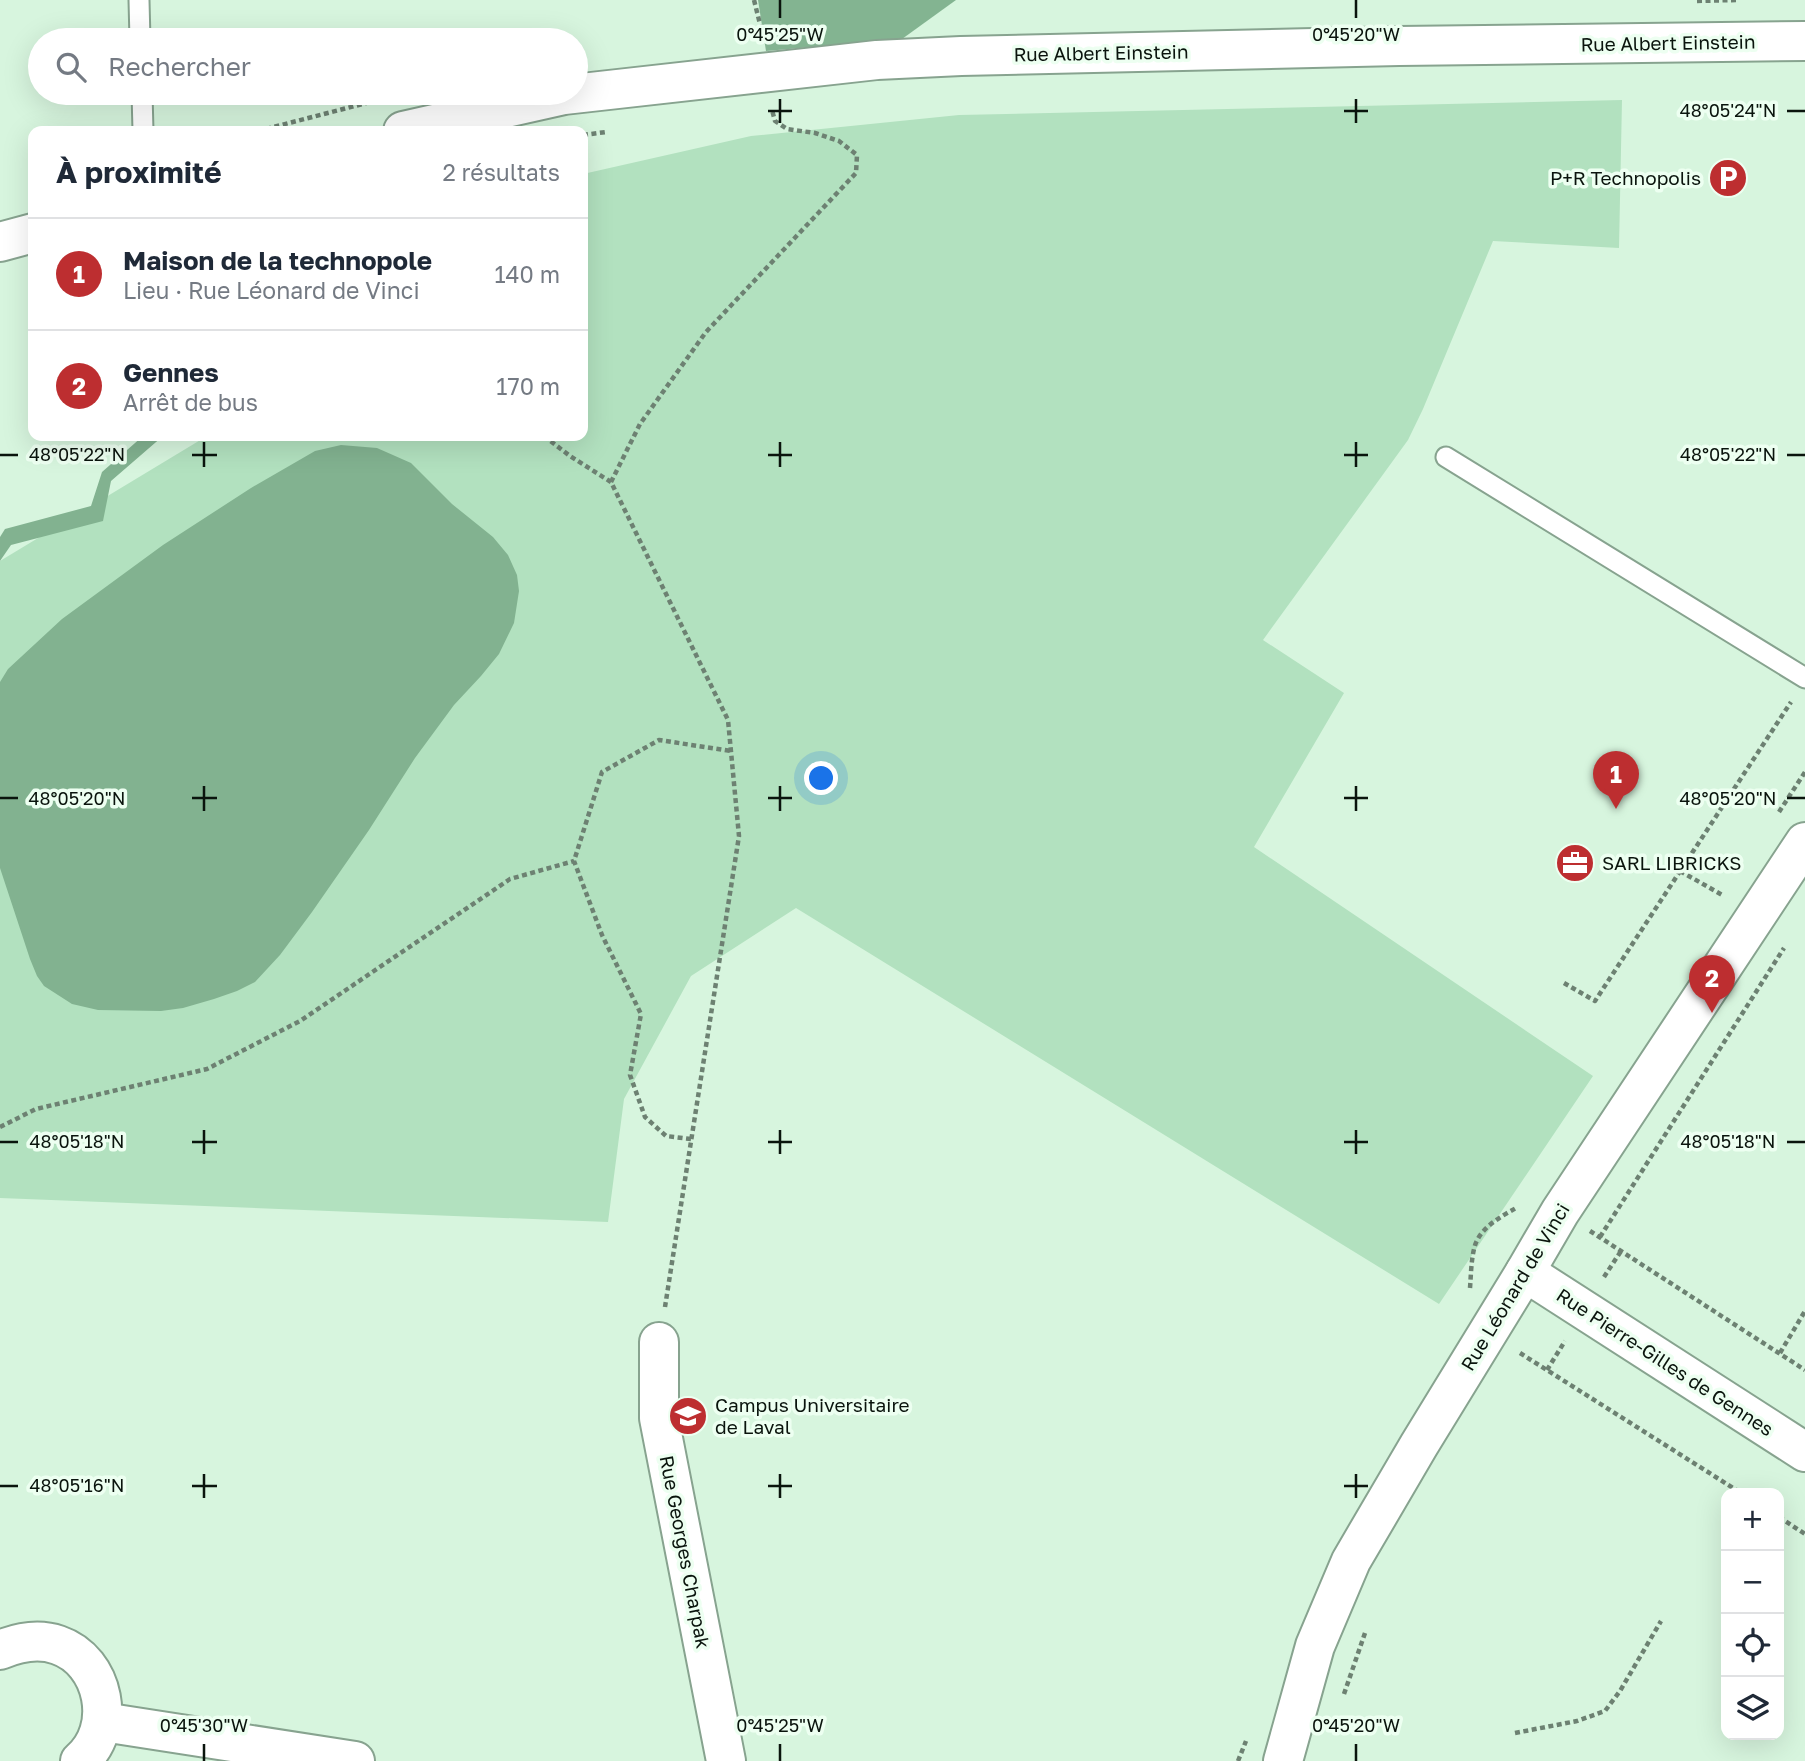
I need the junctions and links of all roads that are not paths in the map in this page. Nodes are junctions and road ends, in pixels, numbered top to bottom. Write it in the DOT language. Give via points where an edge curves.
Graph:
graph roads {
  1 [pos="139,0"];
  2 [pos="140,28"];
  3 [pos="1805,41"];
  4 [pos="588,92"];
  5 [pos="142,105"];
  6 [pos="476,105"];
  7 [pos="397,114"];
  8 [pos="143,126"];
  9 [pos="28,234"];
  10 [pos="0,242"];
  11 [pos="1446,457"];
  12 [pos="1801,685"];
  13 [pos="1805,842"];
  14 [pos="1525,1272"];
  15 [pos="659,1342"];
  16 [pos="1805,1452"];
  17 [pos="0,1650"];
  18 [pos="103,1722"];
  19 [pos="80,1761"];
  20 [pos="355,1761"];
  21 [pos="726,1761"];
  22 [pos="1283,1761"];
  1 -- 2 [label="lane"];
  3 -- 4 [label="street, Rue Albert Einstein" via="961,56 877,60"];
  5 -- 8 [label="lane"];
  6 -- 7 [label="street, Rue Albert Einstein"];
  9 -- 10 [label="street"];
  11 -- 12 [label="lane"];
  13 -- 14 [label="street, Rue Léonard de Vinci"];
  14 -- 16 [label="street, Rue Pierre-Gilles de Gennes"];
  14 -- 22 [label="street, Rue Léonard de Vinci" via="1351,1561 1315,1646"];
  15 -- 21 [label="street, Rue Georges Charpak" via="659,1418"];
  17 -- 18 [label="street" via="19,1642 40,1641 76,1655 98,1685"];
  18 -- 19 [label="street" via="97,1740"];
  18 -- 20 [label="street"];
}
